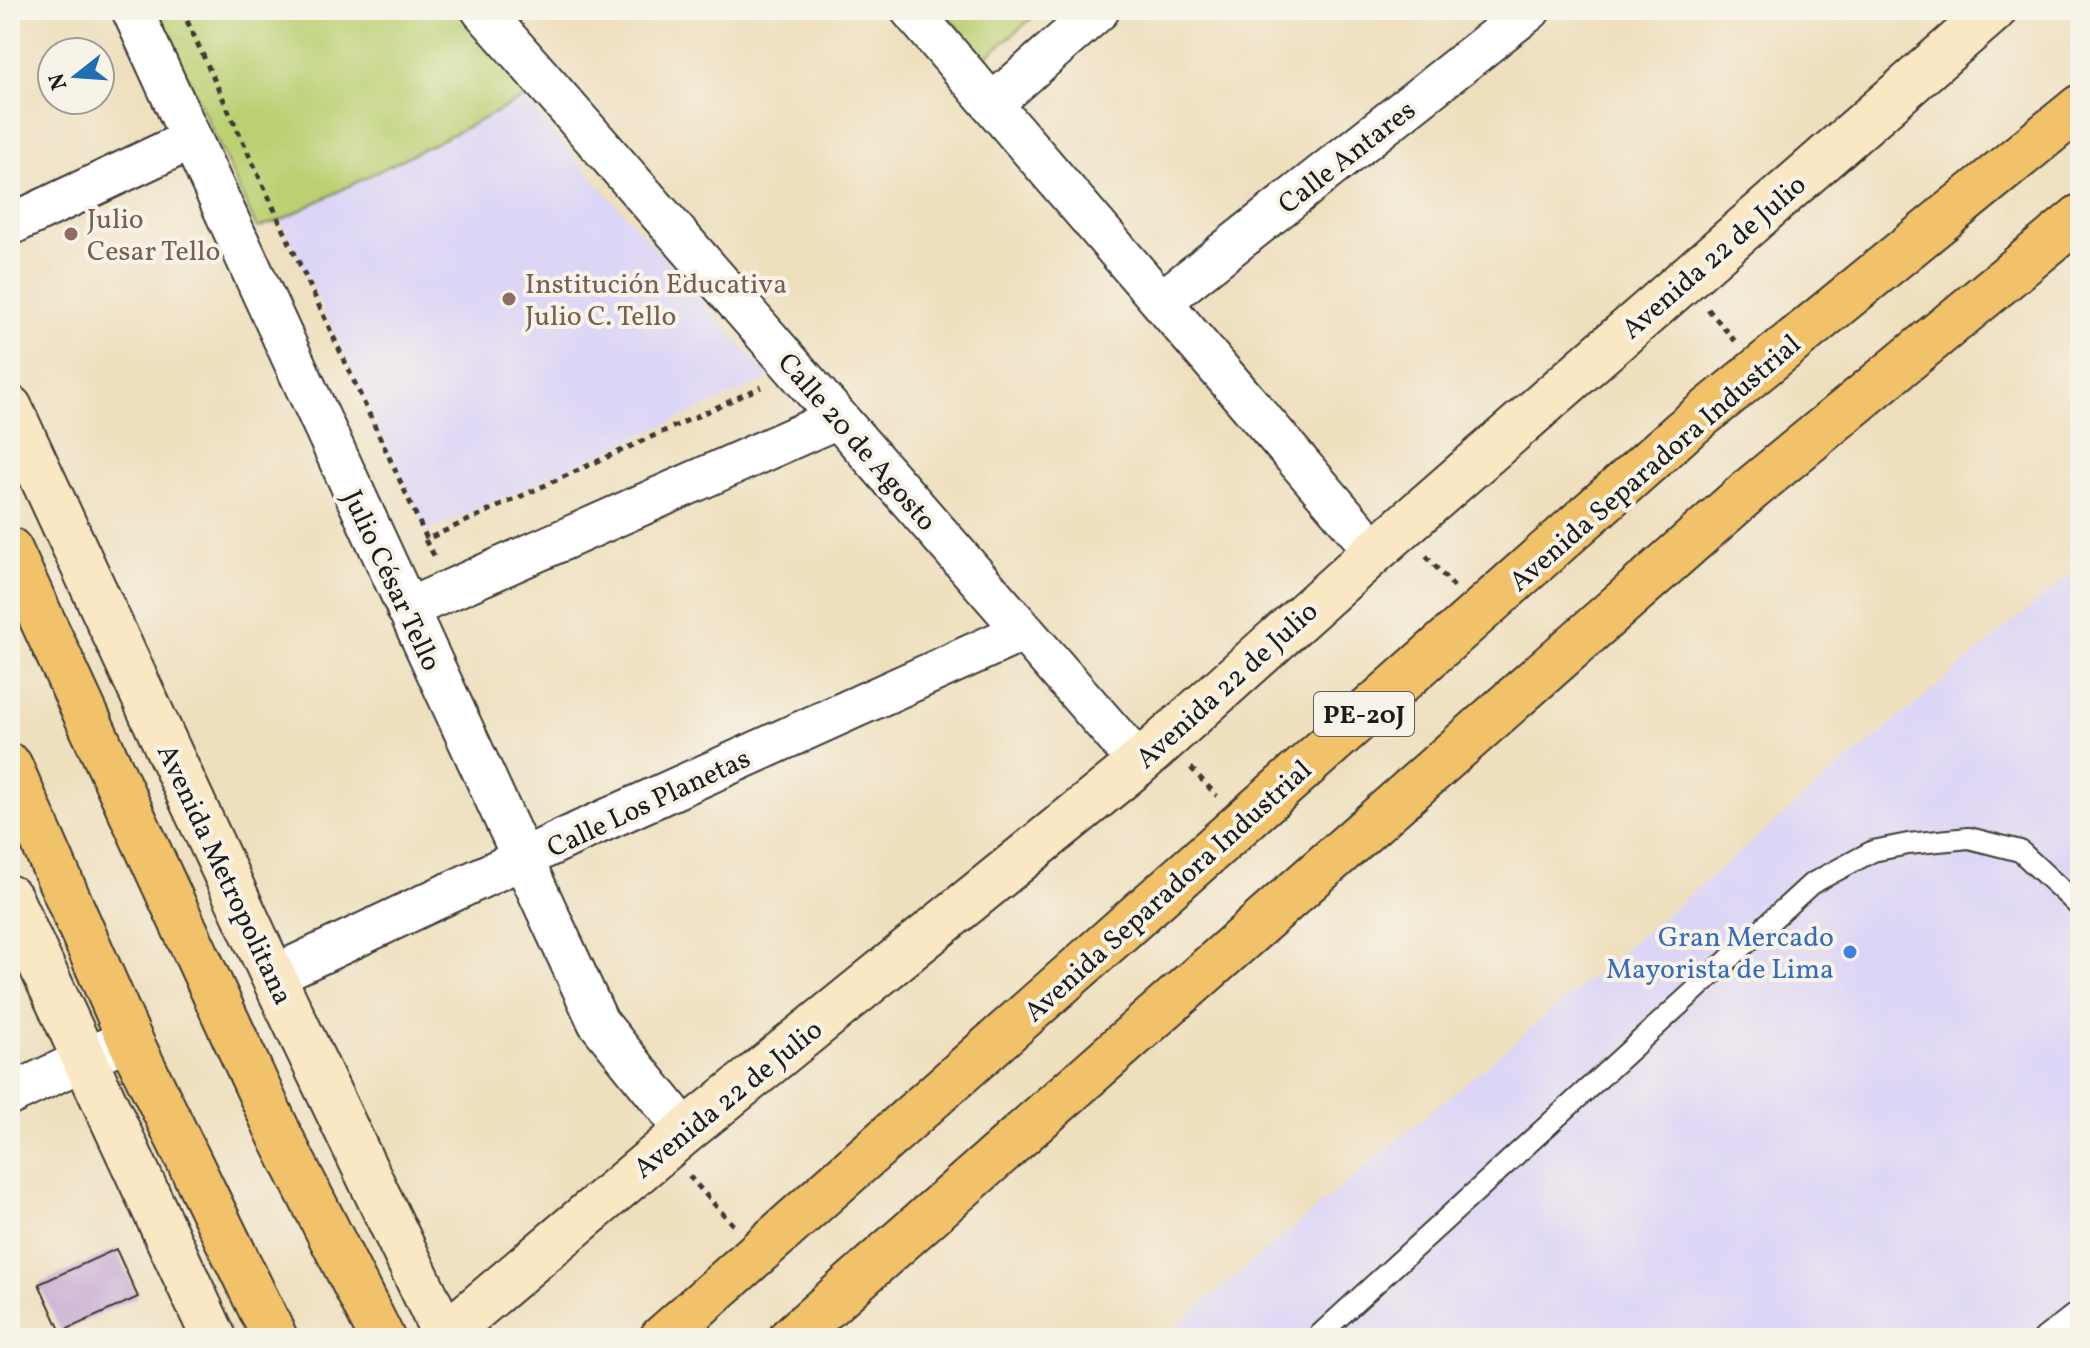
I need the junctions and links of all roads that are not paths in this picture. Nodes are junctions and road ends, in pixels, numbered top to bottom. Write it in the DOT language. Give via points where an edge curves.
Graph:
graph roads {
  1 [pos="132,10"];
  2 [pos="482,10"];
  3 [pos="911,10"];
  4 [pos="1099,10"];
  5 [pos="1530,10"];
  6 [pos="1994,10"];
  7 [pos="992,104"];
  8 [pos="2080,107"];
  9 [pos="190,140"];
  10 [pos="2080,217"];
  11 [pos="10,225"];
  12 [pos="1162,301"];
  13 [pos="10,408"];
  14 [pos="838,418"];
  15 [pos="1388,540"];
  16 [pos="10,550"];
  17 [pos="407,609"];
  18 [pos="1024,631"];
  19 [pos="1152,751"];
  20 [pos="10,766"];
  21 [pos="523,860"];
  22 [pos="10,898"];
  23 [pos="2080,907"];
  24 [pos="273,976"];
  25 [pos="129,1038"];
  26 [pos="86,1059"];
  27 [pos="10,1095"];
  28 [pos="675,1139"];
  29 [pos="2080,1310"];
  30 [pos="444,1337"];
  31 [pos="214,1338"];
  32 [pos="275,1338"];
  33 [pos="382,1338"];
  34 [pos="662,1338"];
  35 [pos="791,1338"];
  36 [pos="1316,1338"];
  37 [pos="2044,1338"];
  1 -- 9 [label="street, Julio César Tello"];
  2 -- 14 [label="street, Calle 20 de Agosto"];
  3 -- 7 [label="street"];
  4 -- 7 [label="street"];
  5 -- 12 [label="street, Calle Antares"];
  6 -- 15 [label="street, Avenida 22 de Julio"];
  7 -- 12 [label="street"];
  8 -- 34 [label="main road, Avenida Separadora Industrial / PE-20J" via="1683,431"];
  9 -- 11 [label="street"];
  9 -- 17 [label="street, Julio César Tello"];
  10 -- 35 [label="main road, PE-20J" via="1751,489"];
  12 -- 15 [label="street"];
  13 -- 24 [label="street, Avenida Metropolitana"];
  14 -- 17 [label="street"];
  14 -- 18 [label="street, Calle 20 de Agosto"];
  15 -- 19 [label="street, Avenida 22 de Julio"];
  16 -- 33 [label="main road" via="282,1140"];
  17 -- 21 [label="street, Julio César Tello"];
  18 -- 19 [label="street, Calle 20 de Agosto"];
  18 -- 21 [label="street, Calle Los Planetas"];
  19 -- 28 [label="street, Avenida 22 de Julio"];
  20 -- 25 [label="main road"];
  21 -- 24 [label="street, Calle Los Planetas"];
  21 -- 28 [label="street, Julio César Tello" via="598,1022"];
  22 -- 26 [label="street"];
  23 -- 36 [label="lane" via="2020,851 1969,838 1873,851 1811,884"];
  24 -- 30 [label="street, Avenida Metropolitana"];
  25 -- 26 [label="street"];
  25 -- 32 [label="main road"];
  26 -- 27 [label="street"];
  26 -- 31 [label="street"];
  28 -- 30 [label="street, Avenida 22 de Julio"];
  29 -- 37 [label="lane"];
}
